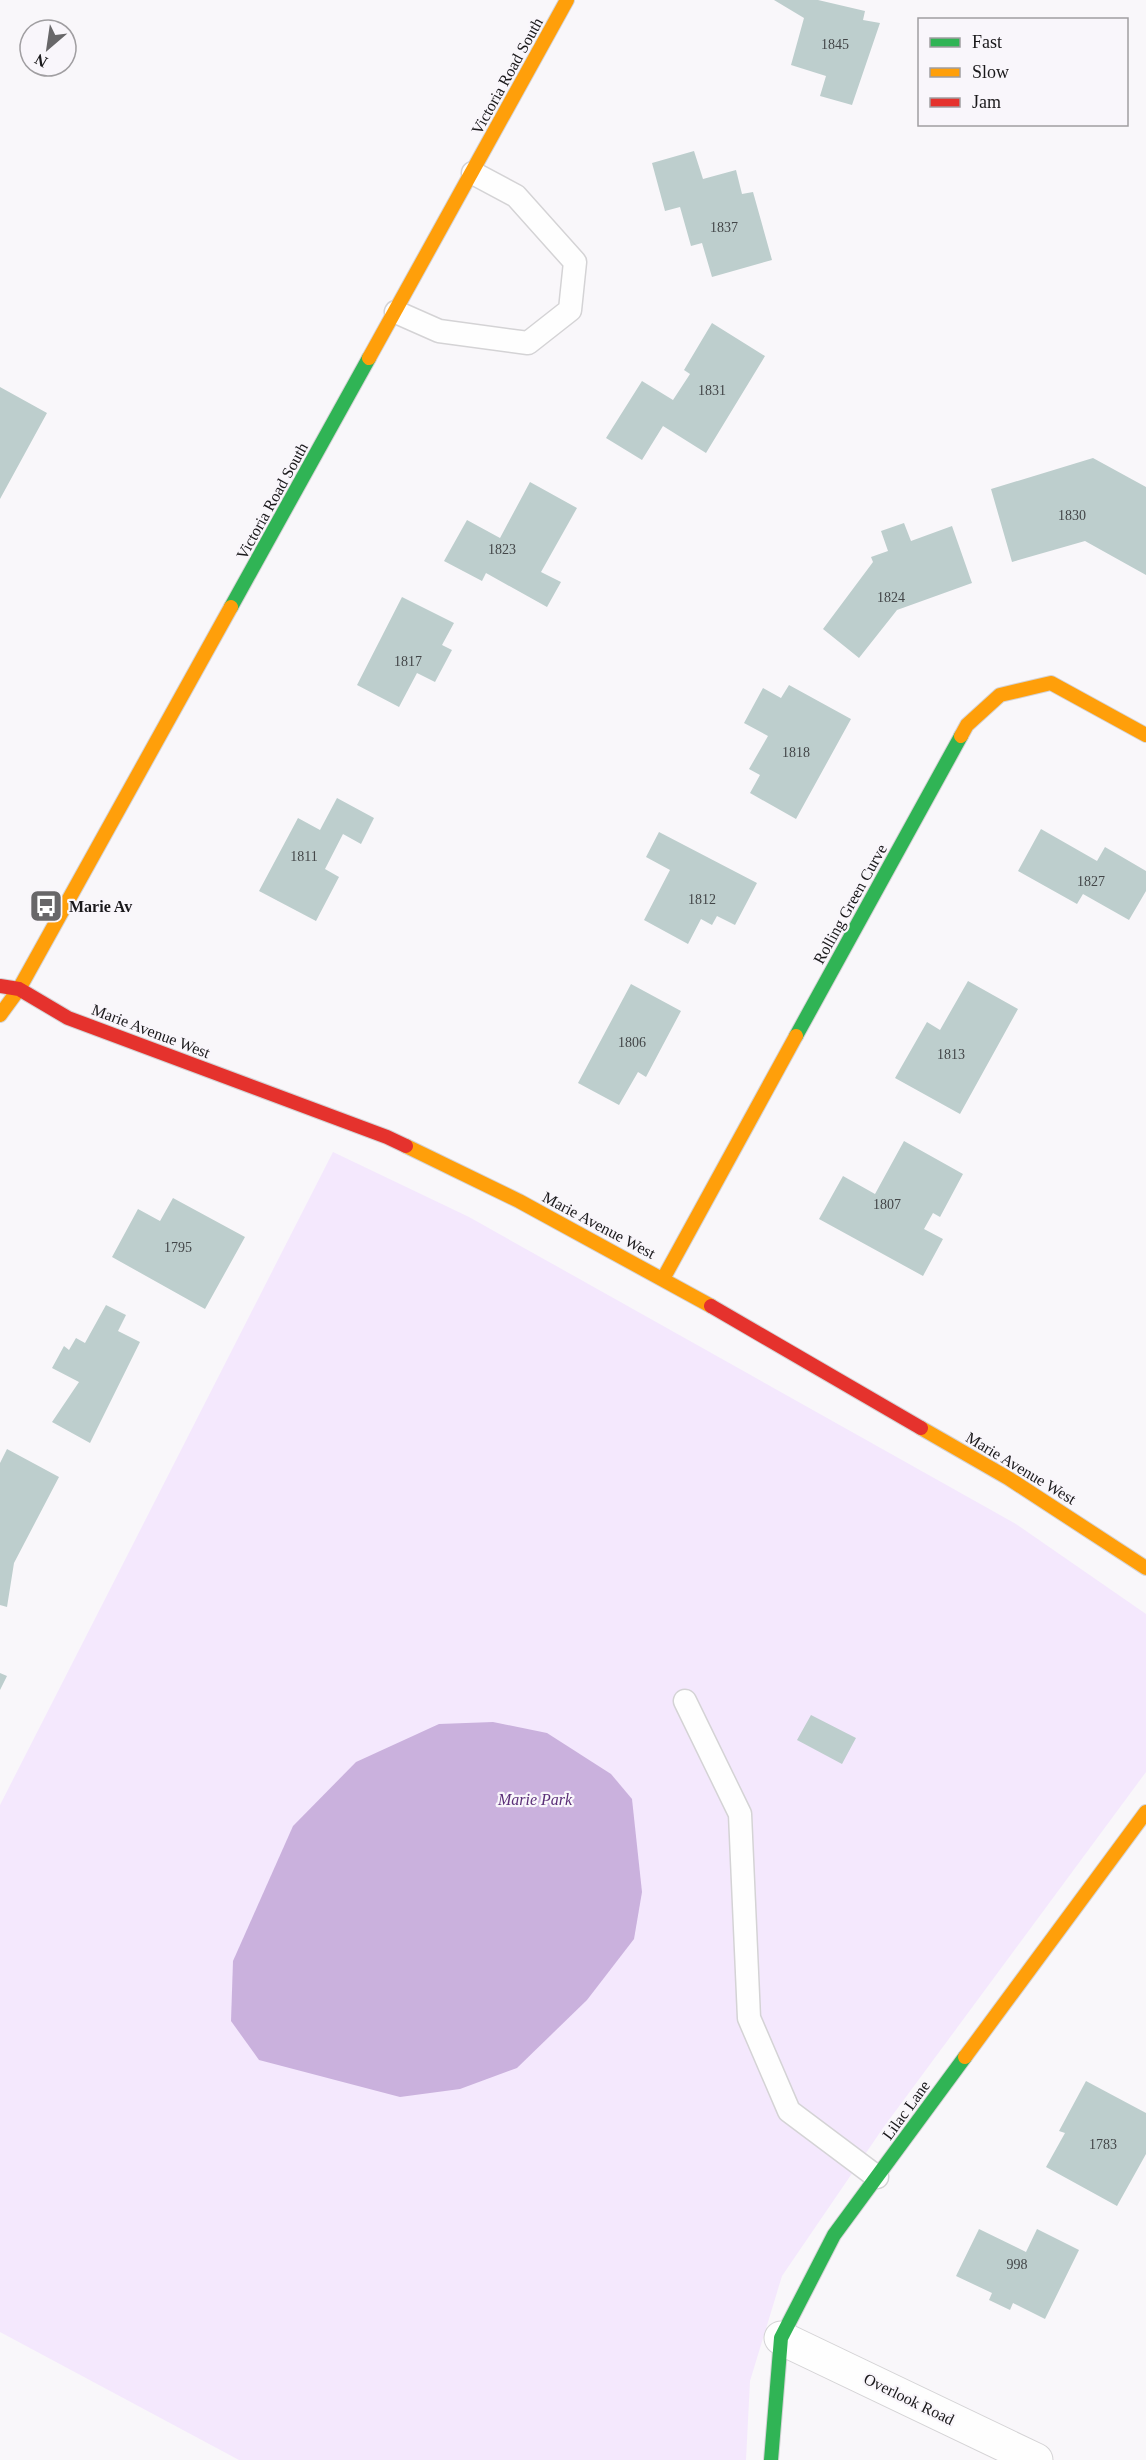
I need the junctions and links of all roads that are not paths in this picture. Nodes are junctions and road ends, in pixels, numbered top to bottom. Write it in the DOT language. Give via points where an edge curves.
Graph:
graph roads {
  1 [pos="567,0"];
  2 [pos="473,173"];
  3 [pos="396,312"];
  4 [pos="1146,735"];
  5 [pos="0,986"];
  6 [pos="20,988"];
  7 [pos="0,1015"];
  8 [pos="663,1278"];
  9 [pos="1146,1568"];
  10 [pos="685,1701"];
  11 [pos="1146,1812"];
  12 [pos="878,2177"];
  13 [pos="781,2338"];
  14 [pos="771,2460"];
  15 [pos="1036,2460"];
  1 -- 2 [label="street, Victoria Road South"];
  2 -- 3 [label="street, Victoria Road South"];
  2 -- 3 [label="lane" via="516,196 576,262 570,310 528,343 439,331"];
  3 -- 6 [label="street, Victoria Road South"];
  4 -- 8 [label="street, Rolling Green Curve" via="1051,683 1000,695 967,724"];
  5 -- 6 [label="street, Marie Avenue West"];
  6 -- 7 [label="street, Victoria Road South"];
  6 -- 8 [label="street, Marie Avenue West" via="68,1018 387,1137 519,1201"];
  8 -- 9 [label="street, Marie Avenue West" via="1008,1478"];
  10 -- 12 [label="lane" via="740,1814 749,2018 789,2111"];
  11 -- 12 [label="street, Lilac Lane"];
  12 -- 13 [label="street, Lilac Lane" via="834,2235"];
  13 -- 14 [label="street, Lilac Lane"];
  13 -- 15 [label="street, Overlook Road"];
}
